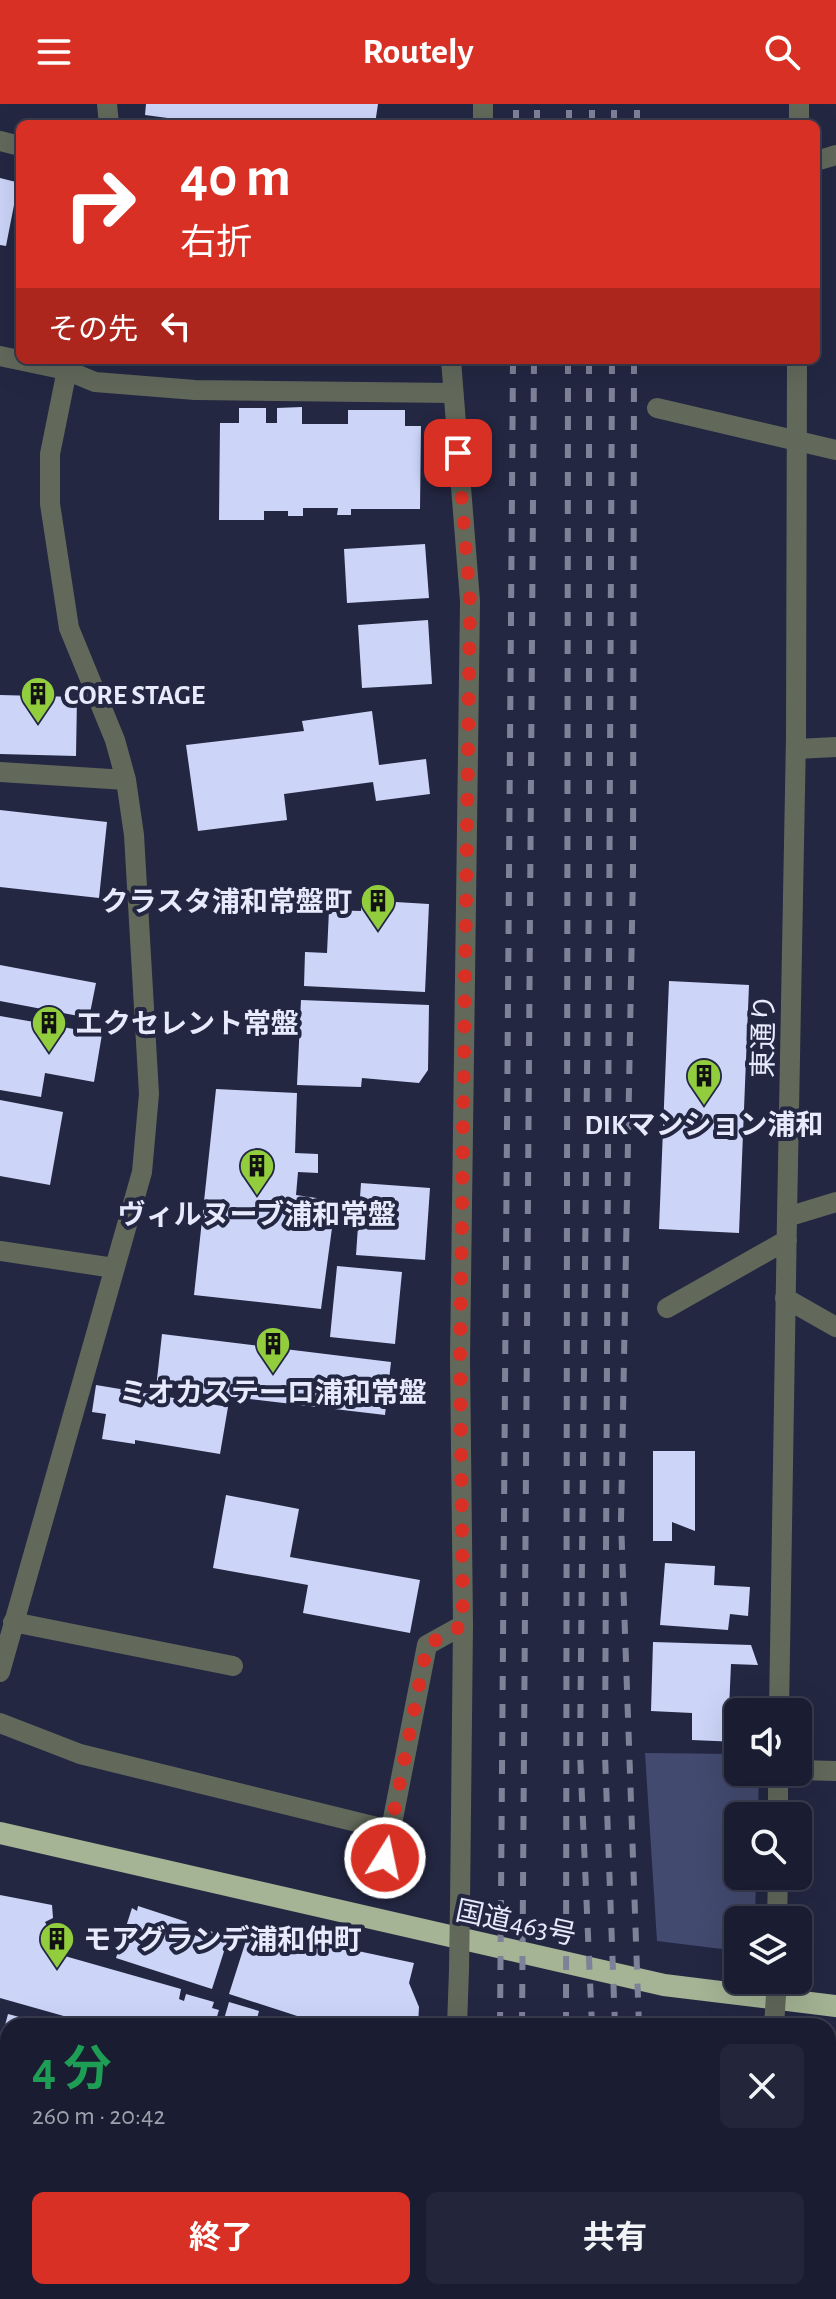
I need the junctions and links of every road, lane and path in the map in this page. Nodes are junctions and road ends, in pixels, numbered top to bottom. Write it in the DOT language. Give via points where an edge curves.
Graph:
graph roads {
  1 [pos="451,364"];
  2 [pos="797,364"];
  3 [pos="68,365"];
  4 [pos="453,393"];
  5 [pos="657,408"];
  6 [pos="797,441"];
  7 [pos="836,450"];
  8 [pos="836,747"];
  9 [pos="796,749"];
  10 [pos="0,772"];
  11 [pos="126,780"];
  12 [pos="836,1202"];
  13 [pos="787,1217"];
  14 [pos="787,1240"];
  15 [pos="0,1251"];
  16 [pos="114,1268"];
  17 [pos="785,1298"];
  18 [pos="667,1308"];
  19 [pos="836,1327"];
  20 [pos="13,1622"];
  21 [pos="463,1625"];
  22 [pos="233,1666"];
  23 [pos="0,1672"];
  24 [pos="779,1698"];
  25 [pos="0,1723"];
  26 [pos="812,1770"];
  27 [pos="836,1771"];
  28 [pos="389,1830"];
  29 [pos="0,1833"];
  30 [pos="380,1885"];
  31 [pos="776,1994"];
  32 [pos="836,2006"];
  33 [pos="457,2018"];
  34 [pos="775,2018"];
  1 -- 4 [label="street"];
  2 -- 6 [label="street, 東通り"];
  3 -- 4 [label="street" via="95,382 195,390"];
  3 -- 11 [label="street" via="50,454 52,519 69,628"];
  4 -- 21 [label="street" via="470,601 460,1358"];
  5 -- 6 [label="street"];
  6 -- 7 [label="street"];
  6 -- 9 [label="street, 東通り"];
  8 -- 9 [label="street"];
  9 -- 13 [label="street, 東通り"];
  10 -- 11 [label="street"];
  11 -- 16 [label="street" via="149,1094 142,1172"];
  12 -- 13 [label="street"];
  13 -- 14 [label="street, 東通り"];
  14 -- 17 [label="street, 東通り"];
  14 -- 18 [label="street"];
  15 -- 16 [label="street"];
  16 -- 20 [label="street"];
  17 -- 19 [label="street"];
  17 -- 24 [label="street, 東通り"];
  20 -- 22 [label="street"];
  20 -- 23 [label="street"];
  21 -- 28 [label="street" via="427,1645"];
  21 -- 33 [label="street, bridge"];
  25 -- 28 [label="street" via="80,1754"];
  26 -- 27 [label="street"];
  28 -- 30 [label="street"];
  29 -- 32 [label="highway, 国道463号" via="664,1985"];
  31 -- 34 [label="street, bridge"];
}
